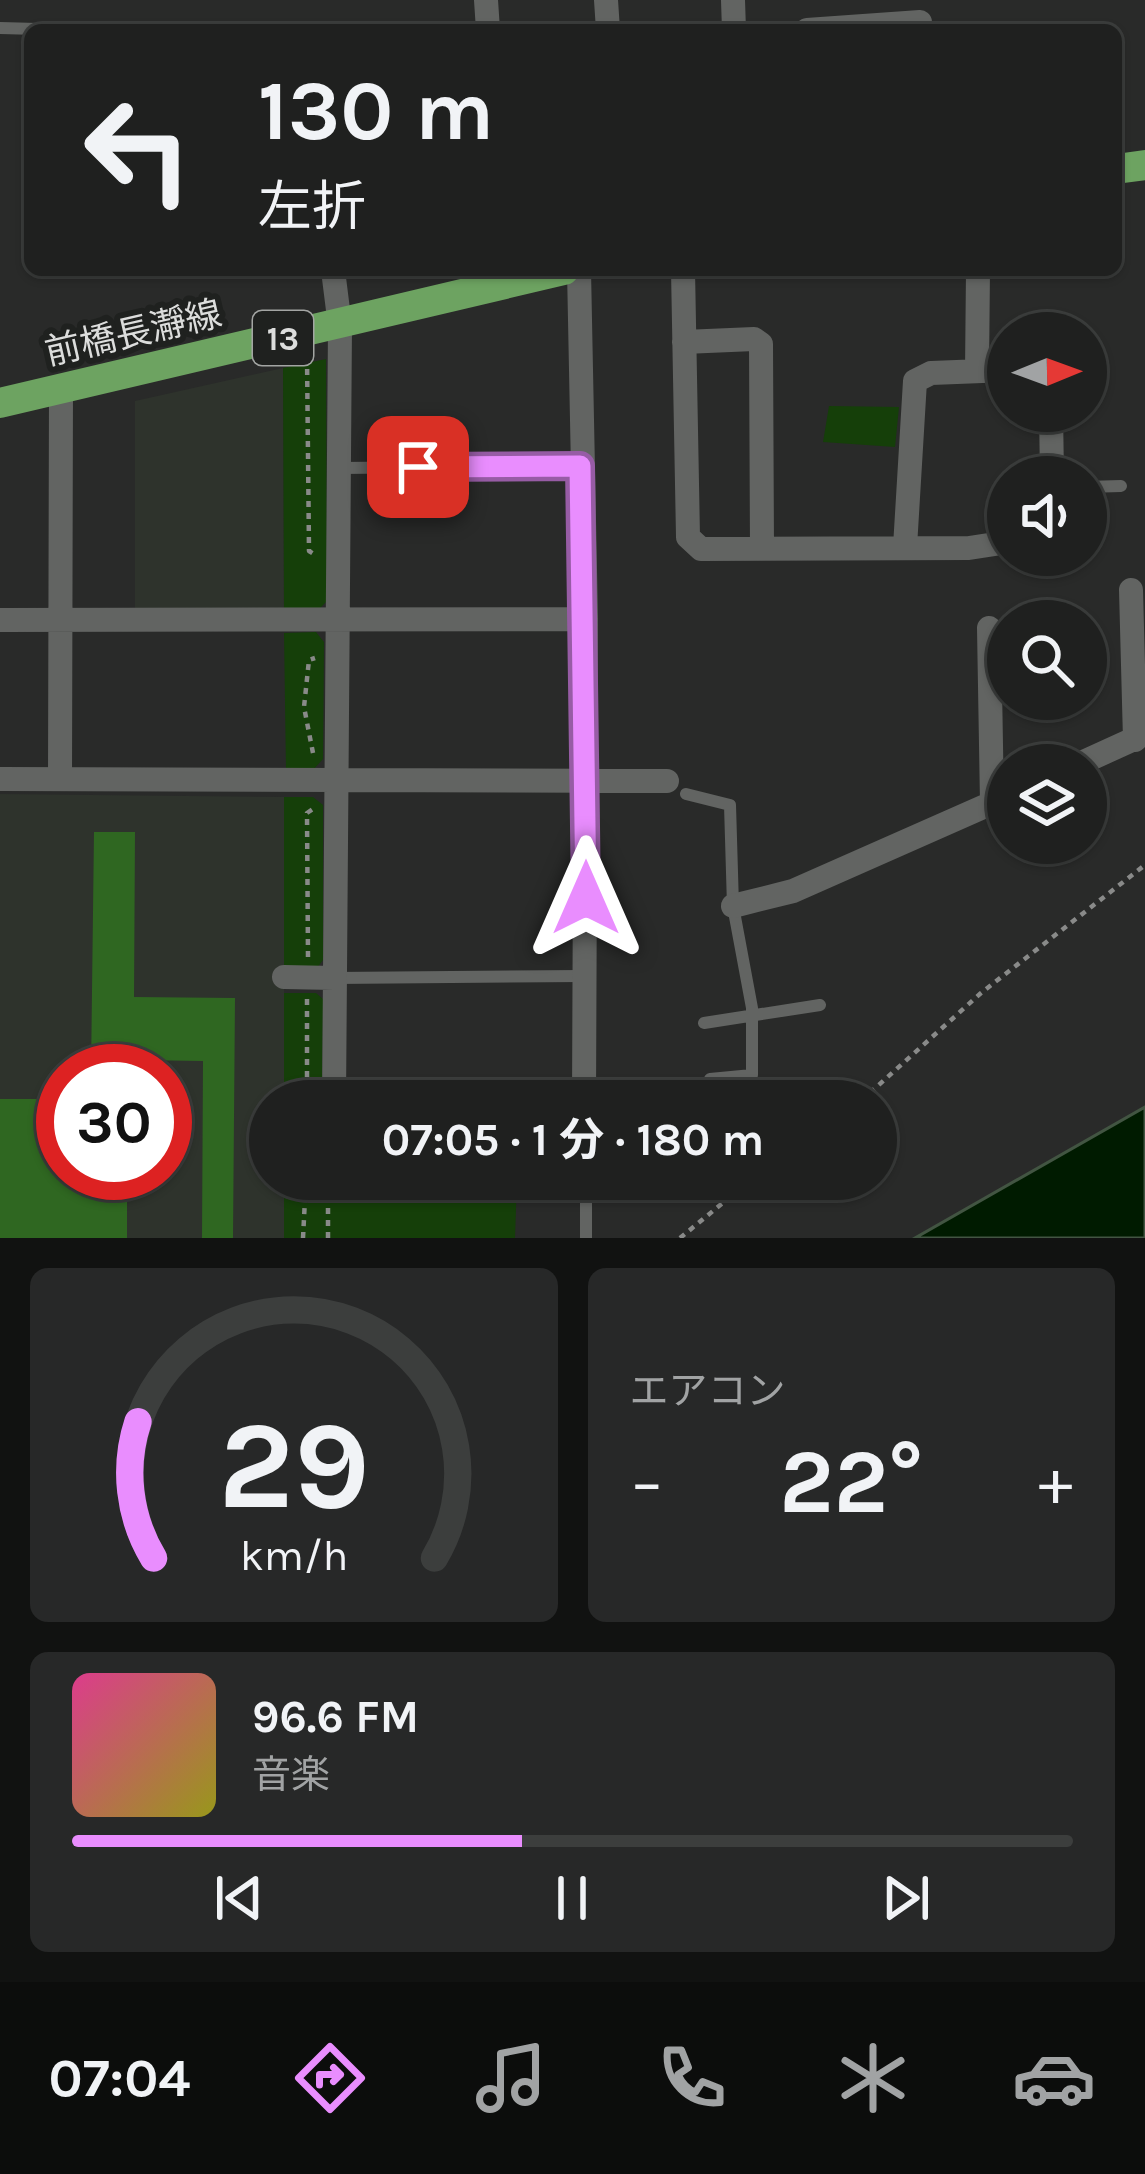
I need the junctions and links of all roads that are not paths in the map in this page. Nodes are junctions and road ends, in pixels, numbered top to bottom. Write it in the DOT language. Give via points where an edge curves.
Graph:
graph roads {
  1 [pos="920,17"];
  2 [pos="859,24"];
  3 [pos="334,276"];
  4 [pos="540,276"];
  5 [pos="579,276"];
  6 [pos="683,276"];
  7 [pos="978,276"];
  8 [pos="340,326"];
  9 [pos="684,342"];
  10 [pos="977,371"];
  11 [pos="987,371"];
  12 [pos="62,389"];
  13 [pos="0,403"];
  14 [pos="580,466"];
  15 [pos="338,468"];
  16 [pos="1107,486"];
  17 [pos="1121,486"];
  18 [pos="987,543"];
  19 [pos="905,547"];
  20 [pos="762,548"];
  21 [pos="1131,590"];
  22 [pos="0,620"];
  23 [pos="62,620"];
  24 [pos="586,620"];
  25 [pos="328,622"];
  26 [pos="1140,737"];
  27 [pos="1107,752"];
  28 [pos="0,779"];
  29 [pos="60,779"];
  30 [pos="586,782"];
  31 [pos="336,784"];
  32 [pos="676,788"];
  33 [pos="987,805"];
  34 [pos="733,906"];
  35 [pos="585,976"];
  36 [pos="296,978"];
  37 [pos="334,978"];
  38 [pos="820,1005"];
  39 [pos="752,1017"];
  40 [pos="704,1023"];
  41 [pos="710,1079"];
  42 [pos="334,1080"];
  43 [pos="584,1080"];
  44 [pos="586,1200"];
  45 [pos="586,1238"];
  1 -- 2 [label="street"];
  3 -- 8 [label="street"];
  4 -- 8 [label="main road, 前橋長瀞線 / 13"];
  5 -- 14 [label="street"];
  6 -- 9 [label="street"];
  7 -- 10 [label="street"];
  8 -- 12 [label="main road, 前橋長瀞線 / 13"];
  8 -- 15 [label="street"];
  9 -- 20 [label="street" via="688,537 701,549"];
  9 -- 20 [label="street" via="761,344"];
  10 -- 11 [label="street"];
  10 -- 19 [label="street" via="915,381"];
  12 -- 13 [label="main road, 前橋長瀞線 / 13"];
  12 -- 23 [label="street"];
  14 -- 15 [label="lane"];
  14 -- 24 [label="street"];
  15 -- 25 [label="street"];
  16 -- 17 [label="lane"];
  18 -- 19 [label="street"];
  19 -- 20 [label="street"];
  21 -- 26 [label="street"];
  22 -- 23 [label="street"];
  23 -- 25 [label="street"];
  23 -- 29 [label="street"];
  24 -- 25 [label="street"];
  24 -- 30 [label="street"];
  25 -- 31 [label="street"];
  26 -- 27 [label="street"];
  28 -- 29 [label="street"];
  29 -- 31 [label="street"];
  30 -- 31 [label="street"];
  30 -- 32 [label="street"];
  30 -- 35 [label="street"];
  31 -- 37 [label="street"];
  32 -- 34 [label="lane" via="730,805"];
  33 -- 34 [label="street" via="793,891"];
  34 -- 39 [label="lane"];
  35 -- 37 [label="lane"];
  35 -- 43 [label="street"];
  36 -- 37 [label="street"];
  37 -- 42 [label="street"];
  38 -- 39 [label="lane"];
  39 -- 40 [label="lane"];
  39 -- 41 [label="lane" via="752,1075"];
  44 -- 45 [label="lane"];
}
